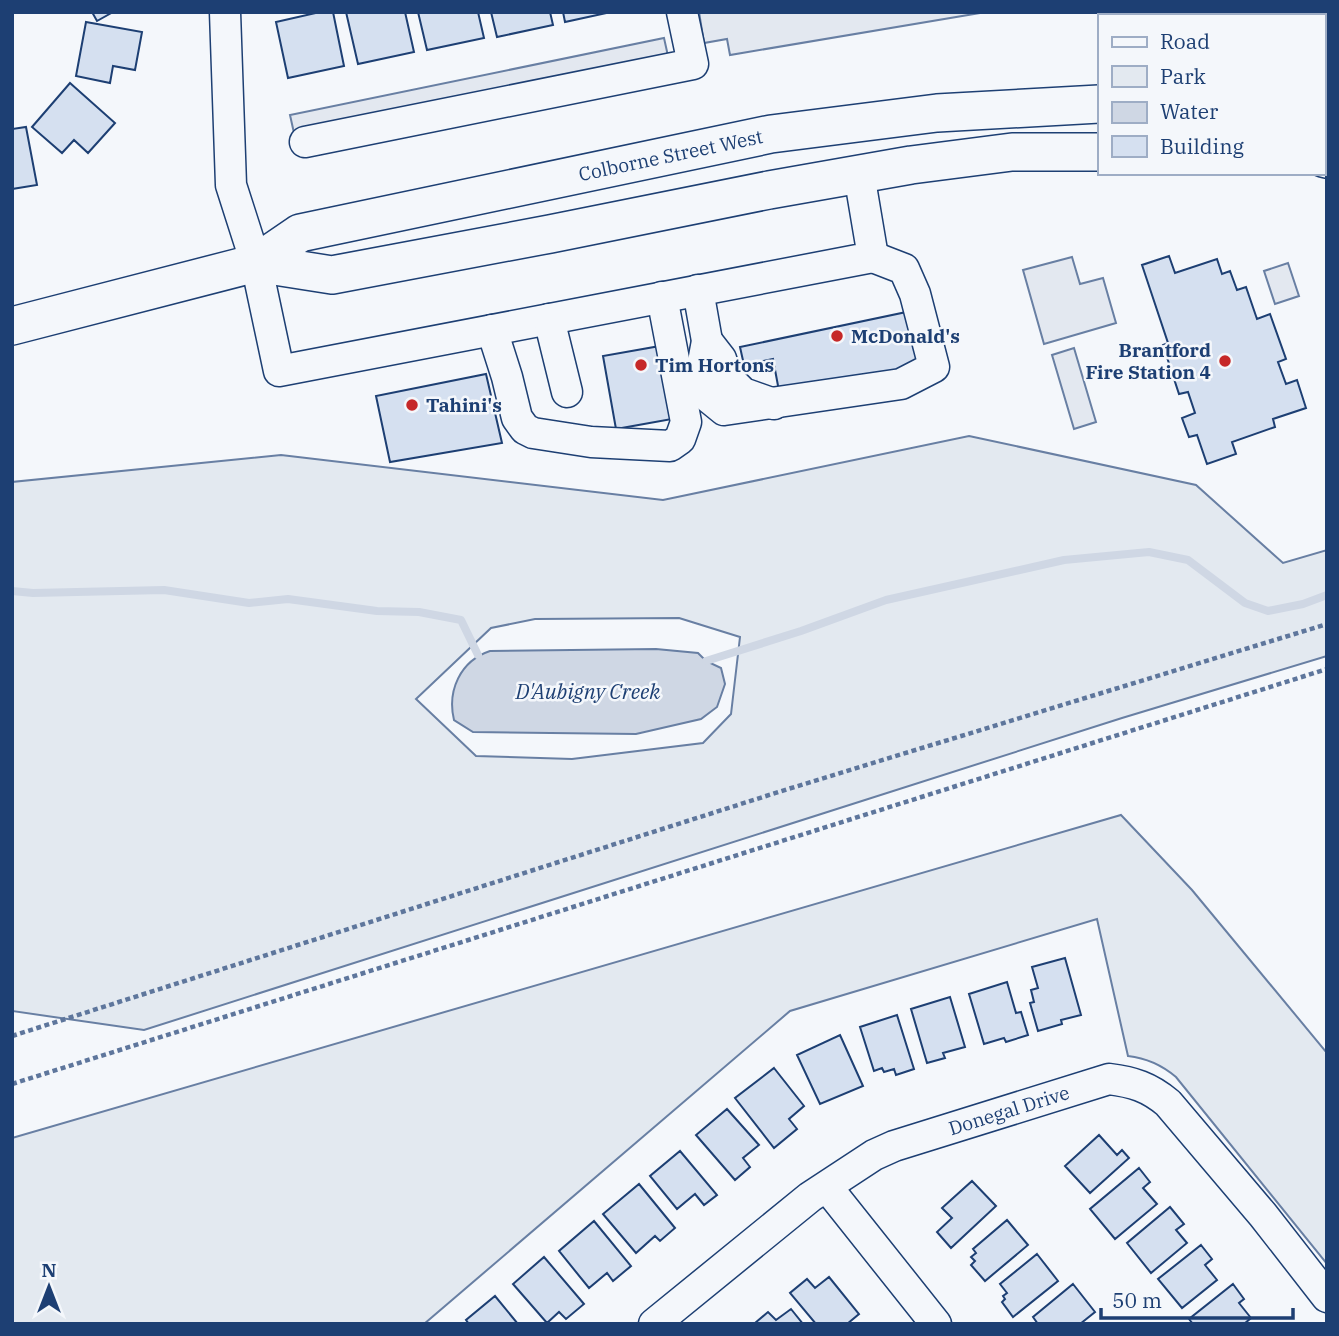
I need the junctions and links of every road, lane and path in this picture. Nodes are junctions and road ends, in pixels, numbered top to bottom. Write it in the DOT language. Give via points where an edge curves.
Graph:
graph roads {
  1 [pos="225,12"];
  2 [pos="682,12"];
  3 [pos="1098,104"];
  4 [pos="305,142"];
  5 [pos="1098,152"];
  6 [pos="859,174"];
  7 [pos="873,257"];
  8 [pos="256,262"];
  9 [pos="698,290"];
  10 [pos="662,297"];
  11 [pos="549,319"];
  12 [pos="12,326"];
  13 [pos="492,330"];
  14 [pos="567,392"];
  15 [pos="1327,624"];
  16 [pos="1327,669"];
  17 [pos="12,1036"];
  18 [pos="12,1084"];
  19 [pos="827,1187"];
  20 [pos="1327,1297"];
  21 [pos="654,1324"];
  22 [pos="936,1324"];
  1 -- 8 [label="street" via="231,186"];
  2 -- 4 [label="street" via="693,64"];
  3 -- 8 [label="main road, Colborne Street West" via="937,113 771,134 300,233"];
  5 -- 6 [label="main road, Colborne Street West" via="1012,152"];
  6 -- 7 [label="street"];
  6 -- 8 [label="main road, Colborne Street West" via="332,275"];
  7 -- 9 [label="street"];
  7 -- 9 [label="street" via="904,269 934,367 901,384 724,410 708,397 702,368 707,341"];
  8 -- 12 [label="main road, Colborne Street West"];
  8 -- 13 [label="street" via="279,371"];
  9 -- 10 [label="street"];
  10 -- 11 [label="street"];
  10 -- 13 [label="street" via="685,427 680,439 670,446 591,442 525,429 517,418"];
  11 -- 13 [label="street"];
  11 -- 14 [label="street"];
  15 -- 17 [label="path" via="788,789"];
  16 -- 18 [label="path"];
  19 -- 20 [label="street, Donegal Drive" via="894,1146 1109,1079 1134,1082 1168,1103"];
  19 -- 21 [label="street, Donegal Drive"];
  19 -- 22 [label="street"];
}
